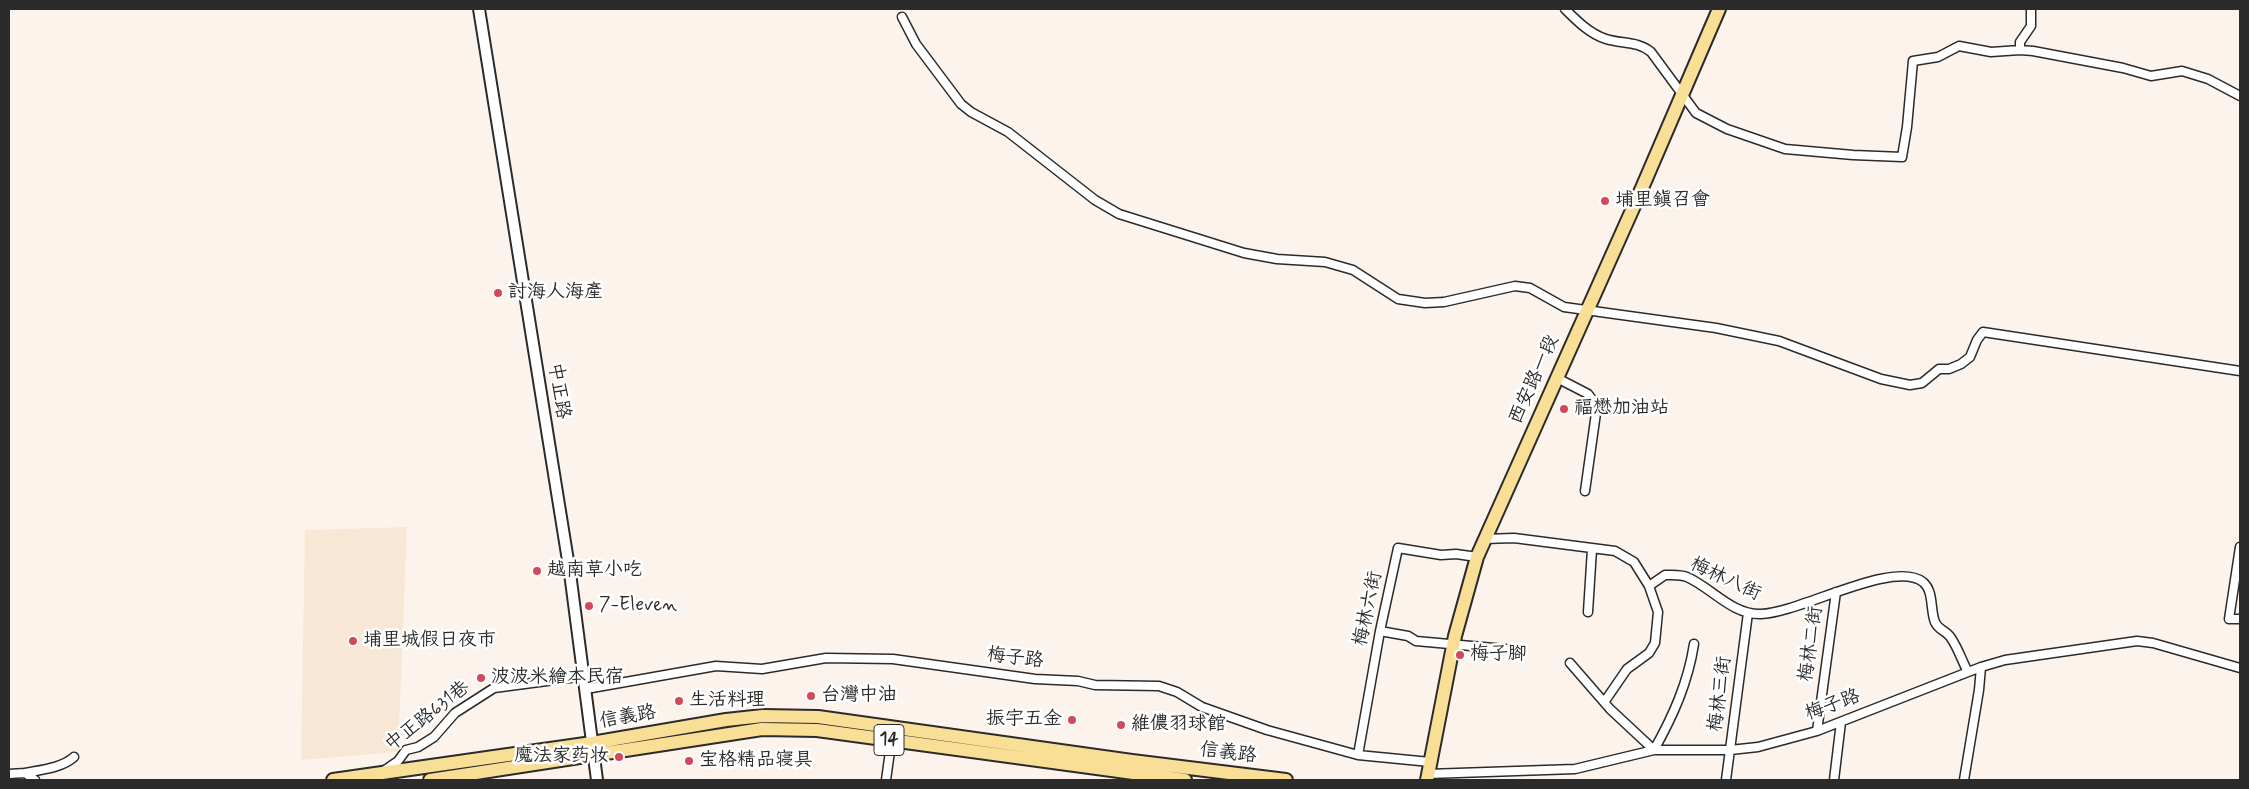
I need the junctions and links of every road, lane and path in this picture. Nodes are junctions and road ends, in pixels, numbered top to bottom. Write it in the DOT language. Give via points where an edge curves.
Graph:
graph roads {
  1 [pos="479,9"];
  2 [pos="1565,9"];
  3 [pos="1719,9"];
  4 [pos="2031,9"];
  5 [pos="902,17"];
  6 [pos="2020,50"];
  7 [pos="1682,94"];
  8 [pos="2240,96"];
  9 [pos="1588,310"];
  10 [pos="2240,371"];
  11 [pos="1557,378"];
  12 [pos="1585,491"];
  13 [pos="1484,539"];
  14 [pos="1592,549"];
  15 [pos="2240,550"];
  16 [pos="1477,557"];
  17 [pos="1649,586"];
  18 [pos="1836,592"];
  19 [pos="1588,612"];
  20 [pos="1748,612"];
  21 [pos="2240,620"];
  22 [pos="1380,631"];
  23 [pos="1694,644"];
  24 [pos="1453,646"];
  25 [pos="1516,650"];
  26 [pos="1570,663"];
  27 [pos="1981,667"];
  28 [pos="2240,668"];
  29 [pos="1968,672"];
  30 [pos="585,676"];
  31 [pos="586,689"];
  32 [pos="1605,701"];
  33 [pos="1841,722"];
  34 [pos="892,727"];
  35 [pos="1817,731"];
  36 [pos="891,740"];
  37 [pos="593,748"];
  38 [pos="1654,750"];
  39 [pos="1730,750"];
  40 [pos="1358,755"];
  41 [pos="74,757"];
  42 [pos="1130,772"];
  43 [pos="1428,772"];
  44 [pos="24,773"];
  45 [pos="380,773"];
  46 [pos="9,774"];
  47 [pos="35,780"];
  48 [pos="333,780"];
  49 [pos="430,780"];
  50 [pos="597,780"];
  51 [pos="886,780"];
  52 [pos="1185,780"];
  53 [pos="1286,780"];
  54 [pos="1726,780"];
  55 [pos="1834,780"];
  56 [pos="1964,780"];
  1 -- 30 [label="street, 中正路"];
  2 -- 7 [label="street" via="1591,32 1607,40 1645,47"];
  3 -- 7 [label="main road, 西安路一段"];
  4 -- 6 [label="street" via="2031,26 2020,42"];
  5 -- 9 [label="street" via="916,44 961,104 1016,137 1095,200 1119,214 1244,253 1325,262 1353,270 1398,299 1444,302 1515,286 1530,288 1564,307"];
  6 -- 7 [label="street" via="1990,52 1958,46 1938,57 1913,61 1907,127 1902,157 1898,158 1785,149 1710,121 1696,113"];
  6 -- 8 [label="street" via="2124,68 2151,76 2182,71 2208,79"];
  7 -- 9 [label="main road, 西安路一段"];
  9 -- 10 [label="street" via="1716,328 1778,341 1881,379 1910,385 1922,383 1939,369 1961,364 1970,357 1983,332"];
  9 -- 11 [label="main road, 西安路一段"];
  11 -- 12 [label="street" via="1588,394 1597,406"];
  11 -- 13 [label="main road, 西安路一段"];
  13 -- 14 [label="street" via="1514,538"];
  13 -- 16 [label="main road, 西安路一段"];
  14 -- 17 [label="street" via="1615,551 1625,556 1634,562"];
  14 -- 19 [label="street"];
  15 -- 21 [label="street" via="2229,619"];
  16 -- 22 [label="street, 梅林六街" via="1398,548"];
  16 -- 24 [label="main road, 西安路一段"];
  17 -- 20 [label="street, 梅林八街" via="1665,574 1685,576 1718,599"];
  17 -- 32 [label="street" via="1658,612 1655,642 1649,653 1627,669"];
  18 -- 20 [label="street, 梅林八街" via="1778,612 1760,615"];
  18 -- 29 [label="street, 梅林八街" via="1894,576 1924,583 1935,622 1951,638"];
  18 -- 35 [label="street, 梅林二街"];
  20 -- 39 [label="street, 梅林三街"];
  22 -- 24 [label="street" via="1408,636 1416,641"];
  22 -- 40 [label="street, 梅林六街"];
  23 -- 38 [label="street" via="1691,666 1679,702"];
  24 -- 25 [label="street"];
  24 -- 43 [label="main road, 西安路一段"];
  26 -- 32 [label="street"];
  27 -- 28 [label="street, 梅子路" via="2005,660 2137,641"];
  27 -- 29 [label="street, 梅子路"];
  27 -- 56 [label="street"];
  29 -- 33 [label="street, 梅子路"];
  30 -- 31 [label="street, 中正路"];
  30 -- 45 [label="street, 中正路631巷" via="494,688 455,713 434,737 406,750 398,761"];
  31 -- 37 [label="street, 中正路"];
  31 -- 40 [label="street, 梅子路" via="716,666 762,669 826,658 893,659 1034,679 1095,685 1159,686 1225,716"];
  32 -- 38 [label="street"];
  33 -- 35 [label="street, 梅子路"];
  33 -- 55 [label="street"];
  34 -- 36 [label="street"];
  34 -- 37 [label="main road, 信義路 / 14" via="818,717 763,716 726,720"];
  34 -- 42 [label="main road, 信義路 / 14"];
  35 -- 39 [label="street, 梅子路" via="1758,747"];
  36 -- 37 [label="main road, 信義路 / 14" via="817,730 762,729"];
  36 -- 42 [label="main road, 信義路 / 14"];
  36 -- 51 [label="street"];
  37 -- 45 [label="main road, 信義路 / 14"];
  37 -- 49 [label="main road, 信義路 / 14"];
  37 -- 50 [label="street, 中正路"];
  38 -- 39 [label="street, 梅子路"];
  38 -- 43 [label="street, 梅子路" via="1575,769"];
  39 -- 54 [label="street, 梅林三街"];
  40 -- 43 [label="street, 梅子路"];
  41 -- 44 [label="street" via="70,761"];
  42 -- 52 [label="main road, 信義路 / 14"];
  42 -- 53 [label="main road, 信義路 / 14"];
  44 -- 46 [label="street"];
  44 -- 47 [label="street"];
  45 -- 48 [label="main road, 信義路 / 14"];
}
